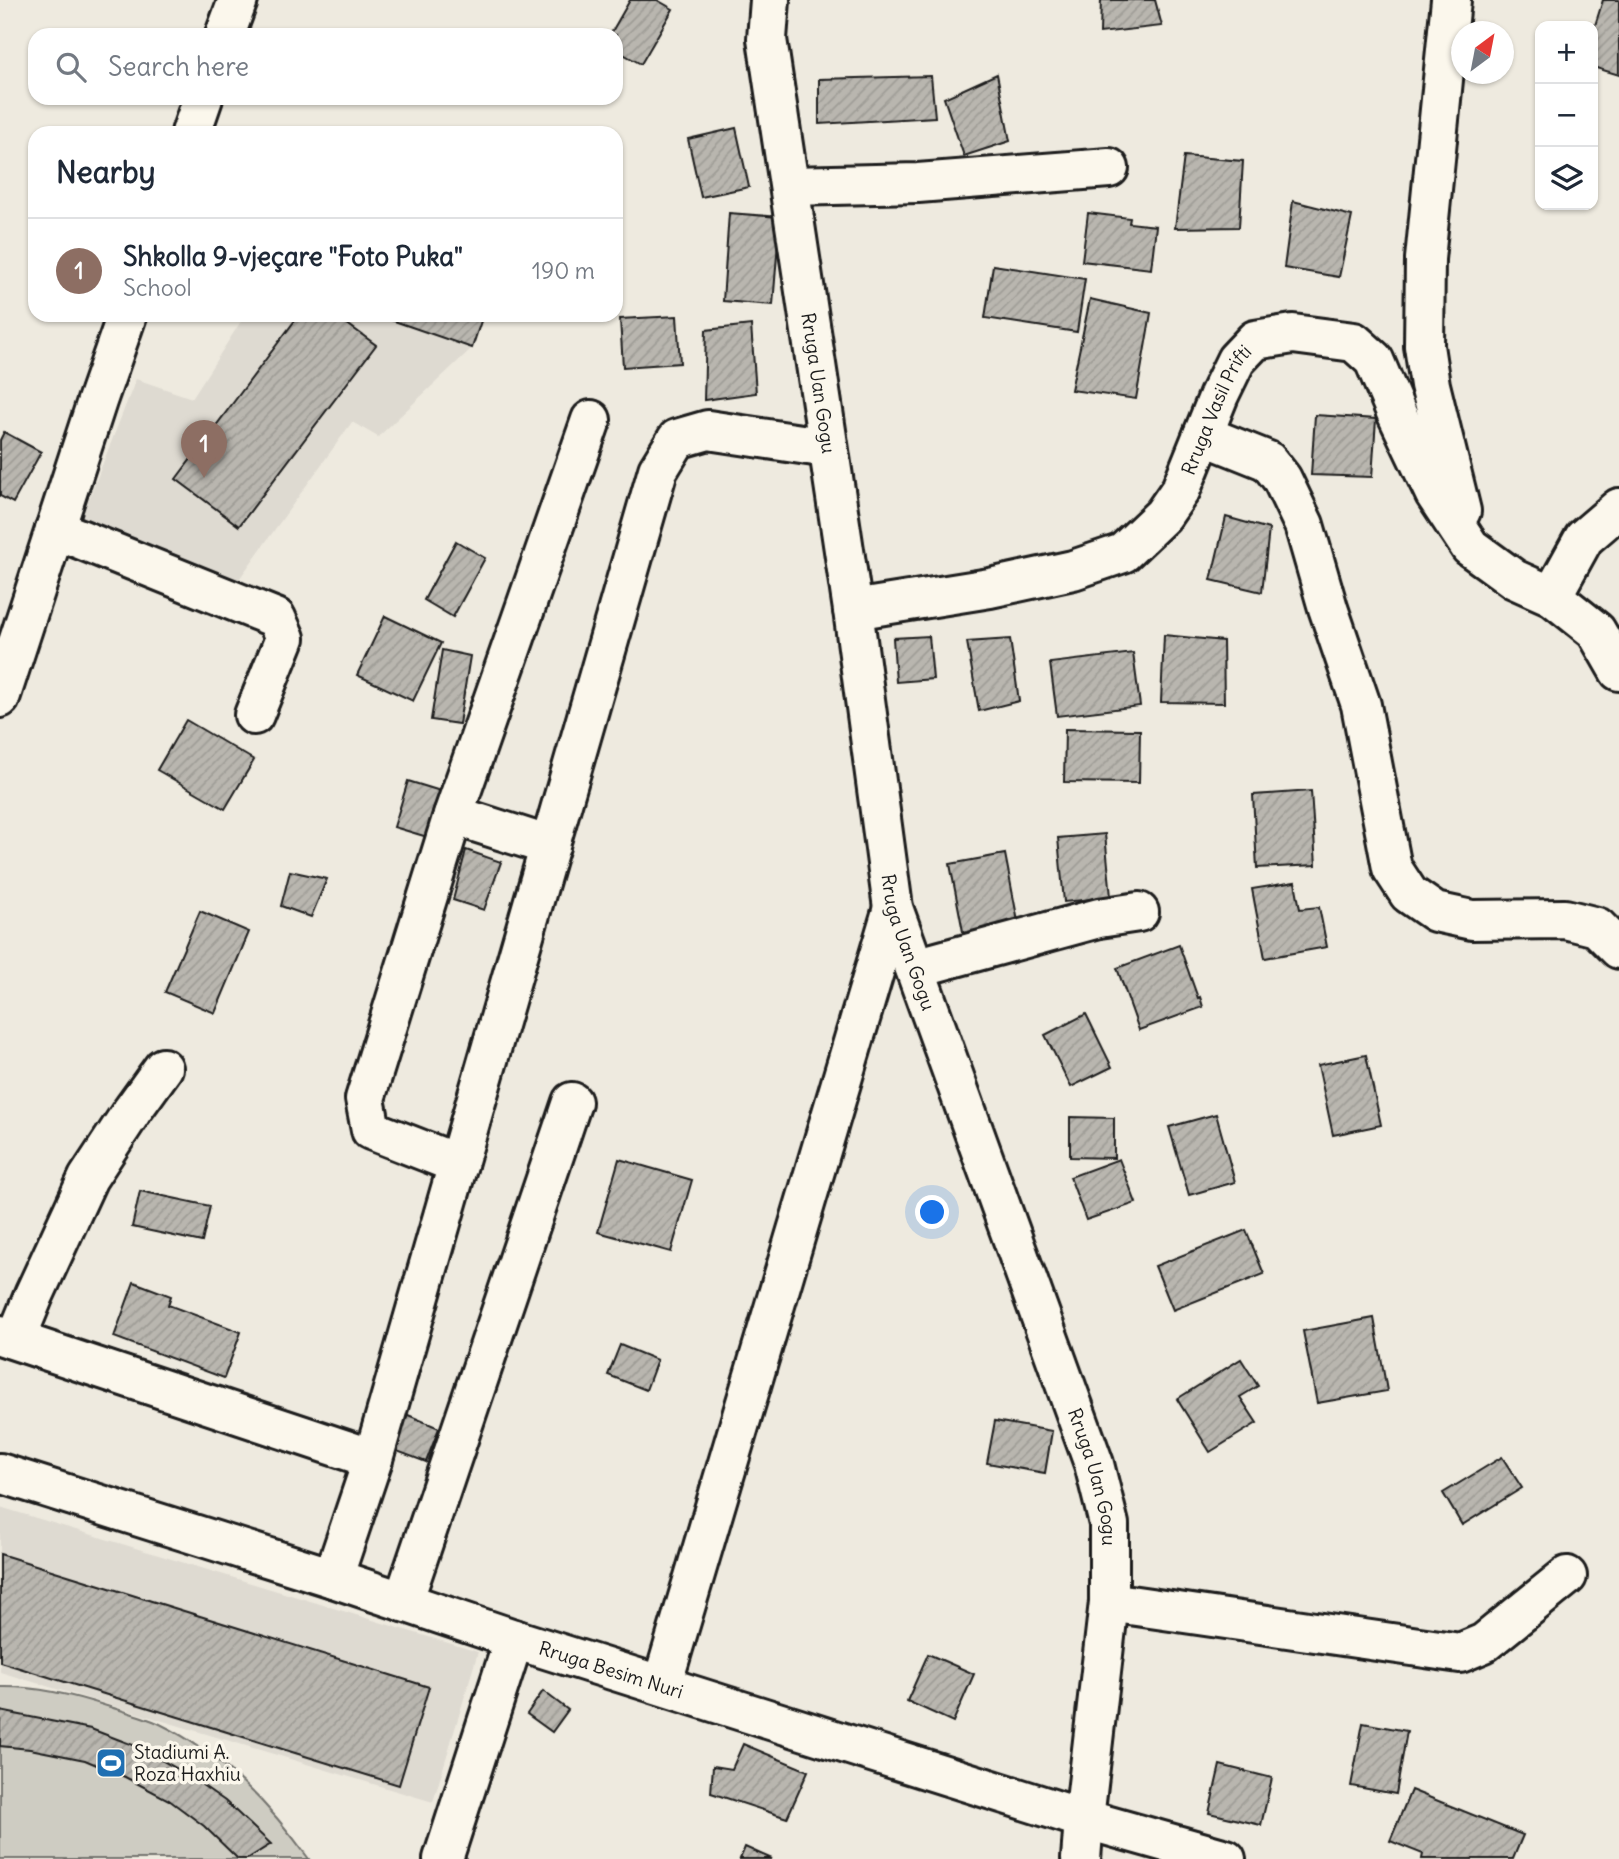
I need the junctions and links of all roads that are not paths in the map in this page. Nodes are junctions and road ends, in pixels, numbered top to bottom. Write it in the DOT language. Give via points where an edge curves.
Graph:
graph roads {
  1 [pos="238,0"];
  2 [pos="770,0"];
  3 [pos="1451,0"];
  4 [pos="228,28"];
  5 [pos="201,105"];
  6 [pos="193,126"];
  7 [pos="1109,168"];
  8 [pos="790,186"];
  9 [pos="125,322"];
  10 [pos="591,420"];
  11 [pos="1203,435"];
  12 [pos="828,448"];
  13 [pos="1619,509"];
  14 [pos="55,528"];
  15 [pos="1470,547"];
  16 [pos="1552,596"];
  17 [pos="853,610"];
  18 [pos="1619,671"];
  19 [pos="0,698"];
  20 [pos="254,715"];
  21 [pos="453,815"];
  22 [pos="550,846"];
  23 [pos="893,908"];
  24 [pos="1139,912"];
  25 [pos="1619,949"];
  26 [pos="915,968"];
  27 [pos="163,1068"];
  28 [pos="572,1102"];
  29 [pos="458,1164"];
  30 [pos="8,1337"];
  31 [pos="373,1459"];
  32 [pos="0,1473"];
  33 [pos="1567,1576"];
  34 [pos="333,1578"];
  35 [pos="403,1602"];
  36 [pos="1110,1602"];
  37 [pos="514,1639"];
  38 [pos="662,1685"];
  39 [pos="1084,1819"];
  40 [pos="443,1859"];
  41 [pos="1082,1859"];
  42 [pos="1226,1859"];
  1 -- 4 [label="street"];
  2 -- 8 [label="street, Rruga Uan Gogu" via="766,39"];
  3 -- 15 [label="street" via="1425,259 1424,346"];
  5 -- 6 [label="street"];
  7 -- 8 [label="street" via="918,183"];
  8 -- 12 [label="street, Rruga Uan Gogu"];
  9 -- 14 [label="street"];
  10 -- 21 [label="street"];
  11 -- 15 [label="street, Rruga Vasil Prifti" via="1236,360 1255,340 1293,334 1354,342 1374,360 1435,494"];
  11 -- 17 [label="street, Rruga Vasil Prifti" via="1181,489 1163,515 1123,552 1073,570"];
  11 -- 25 [label="street" via="1268,461 1304,525 1361,705 1392,868 1409,894 1435,912 1472,920 1565,919 1597,927"];
  12 -- 17 [label="street, Rruga Uan Gogu"];
  12 -- 22 [label="street" via="708,429 677,439 658,470"];
  13 -- 16 [label="street" via="1584,538"];
  14 -- 19 [label="street"];
  14 -- 20 [label="street" via="276,618 285,638"];
  15 -- 16 [label="street, Rruga Vasil Prifti" via="1514,579"];
  16 -- 18 [label="street, Rruga Vasil Prifti" via="1596,631"];
  17 -- 23 [label="street, Rruga Uan Gogu"];
  21 -- 22 [label="street"];
  21 -- 29 [label="street" via="365,1099 371,1130"];
  22 -- 29 [label="street"];
  23 -- 26 [label="street, Rruga Uan Gogu"];
  23 -- 38 [label="street"];
  24 -- 26 [label="street" via="1100,918"];
  26 -- 36 [label="street, Rruga Uan Gogu" via="1094,1464 1109,1524"];
  27 -- 30 [label="street" via="88,1178 34,1294"];
  28 -- 35 [label="street"];
  29 -- 31 [label="street"];
  30 -- 31 [label="street"];
  31 -- 34 [label="street"];
  32 -- 34 [label="street, Rruga Besim Nuri"];
  33 -- 36 [label="street" via="1484,1643 1460,1653"];
  34 -- 35 [label="street, Rruga Besim Nuri"];
  35 -- 37 [label="street, Rruga Besim Nuri"];
  36 -- 39 [label="street, Rruga Uan Gogu"];
  37 -- 38 [label="street, Rruga Besim Nuri"];
  37 -- 40 [label="street"];
  38 -- 39 [label="street, Rruga Besim Nuri"];
  39 -- 41 [label="street, Rruga Uan Gogu"];
  39 -- 42 [label="street, Rruga Besim Nuri"];
}
